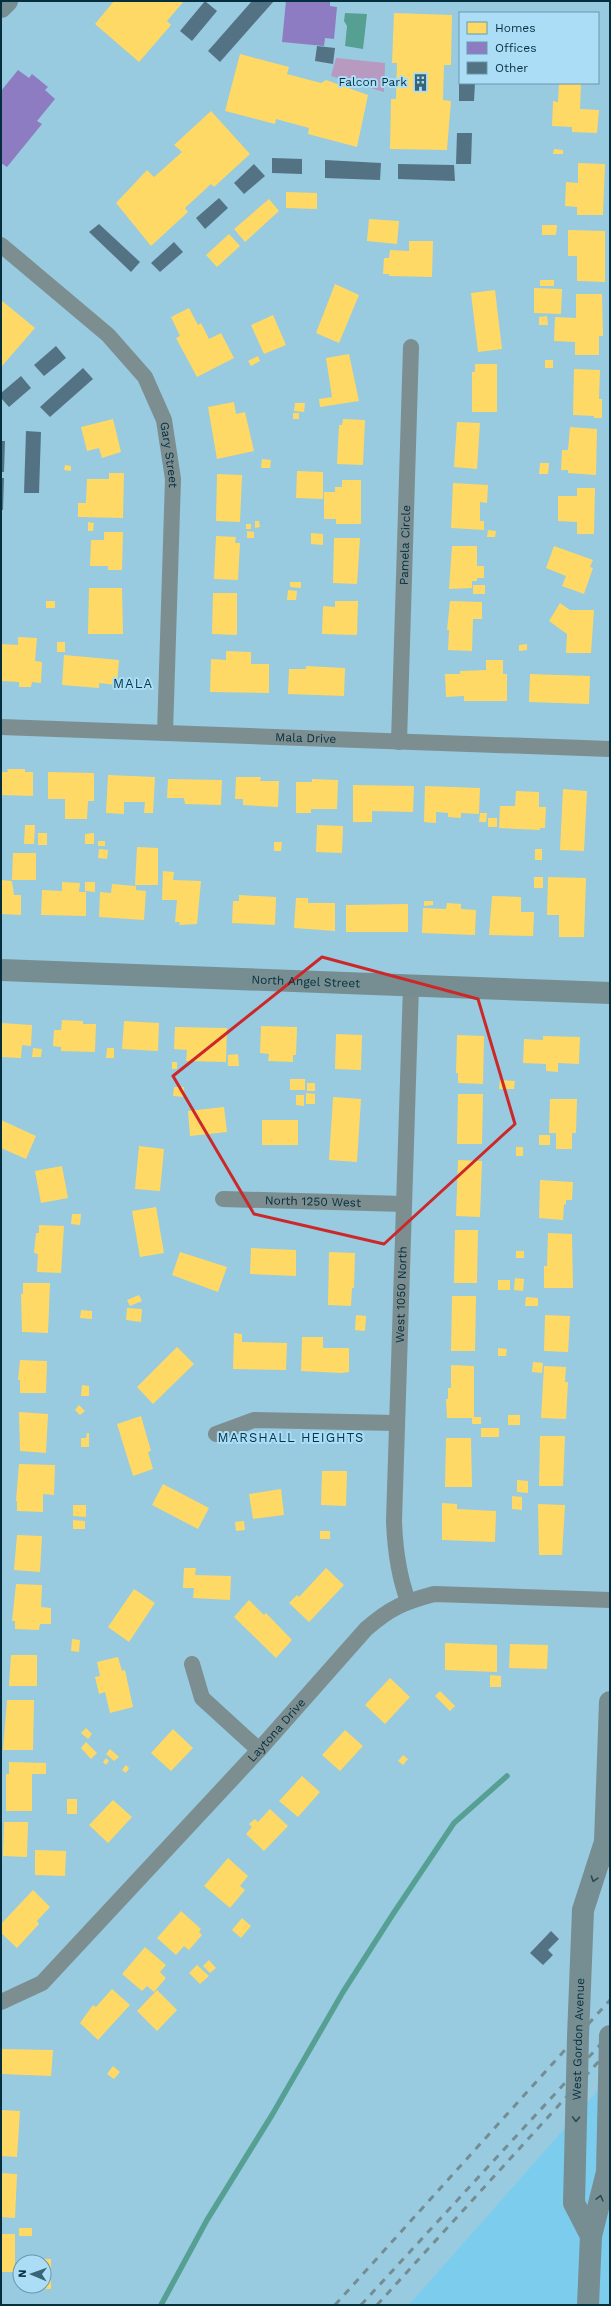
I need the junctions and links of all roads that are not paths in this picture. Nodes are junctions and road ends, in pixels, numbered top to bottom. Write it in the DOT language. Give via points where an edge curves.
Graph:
graph roads {
  1 [pos="7,1"];
  2 [pos="1,7"];
  3 [pos="1,245"];
  4 [pos="411,347"];
  5 [pos="1,727"];
  6 [pos="165,733"];
  7 [pos="399,742"];
  8 [pos="610,749"];
  9 [pos="1,970"];
  10 [pos="411,986"];
  11 [pos="610,993"];
  12 [pos="223,1199"];
  13 [pos="404,1204"];
  14 [pos="396,1423"];
  15 [pos="216,1434"];
  16 [pos="610,1600"];
  17 [pos="408,1601"];
  18 [pos="192,1664"];
  19 [pos="610,1702"];
  20 [pos="259,1750"];
  21 [pos="606,1842"];
  22 [pos="610,1870"];
  23 [pos="1,2002"];
  24 [pos="610,2036"];
  25 [pos="591,2236"];
  26 [pos="588,2305"];
  1 -- 2 [label="main road"];
  3 -- 6 [label="street, Gary Street" via="108,335 145,377 164,420 173,479"];
  4 -- 7 [label="street, Pamela Circle"];
  5 -- 6 [label="street, Mala Drive"];
  6 -- 7 [label="street, Mala Drive"];
  7 -- 8 [label="street, Mala Drive"];
  9 -- 10 [label="main road, North Angel Street"];
  10 -- 11 [label="main road, North Angel Street"];
  10 -- 13 [label="street, West 1050 North"];
  12 -- 13 [label="street, North 1250 West"];
  13 -- 14 [label="street, West 1050 North"];
  14 -- 15 [label="street" via="254,1420"];
  14 -- 17 [label="street, West 1050 North" via="394,1548 400,1580"];
  16 -- 17 [label="street, Laytona Drive" via="434,1594"];
  17 -- 20 [label="street, Laytona Drive" via="385,1612 366,1629"];
  18 -- 20 [label="street" via="202,1698"];
  19 -- 21 [label="main road, West Gordon Avenue"];
  20 -- 23 [label="street, Laytona Drive" via="42,1983"];
  21 -- 22 [label="main road, West Gordon Avenue"];
  21 -- 25 [label="main road, West Gordon Avenue, one-way" via="584,1910 578,2037 574,2203"];
  25 -- 24 [label="main road, West Gordon Avenue, one-way" via="607,2172"];
  25 -- 26 [label="main road, West Gordon Avenue"];
}
